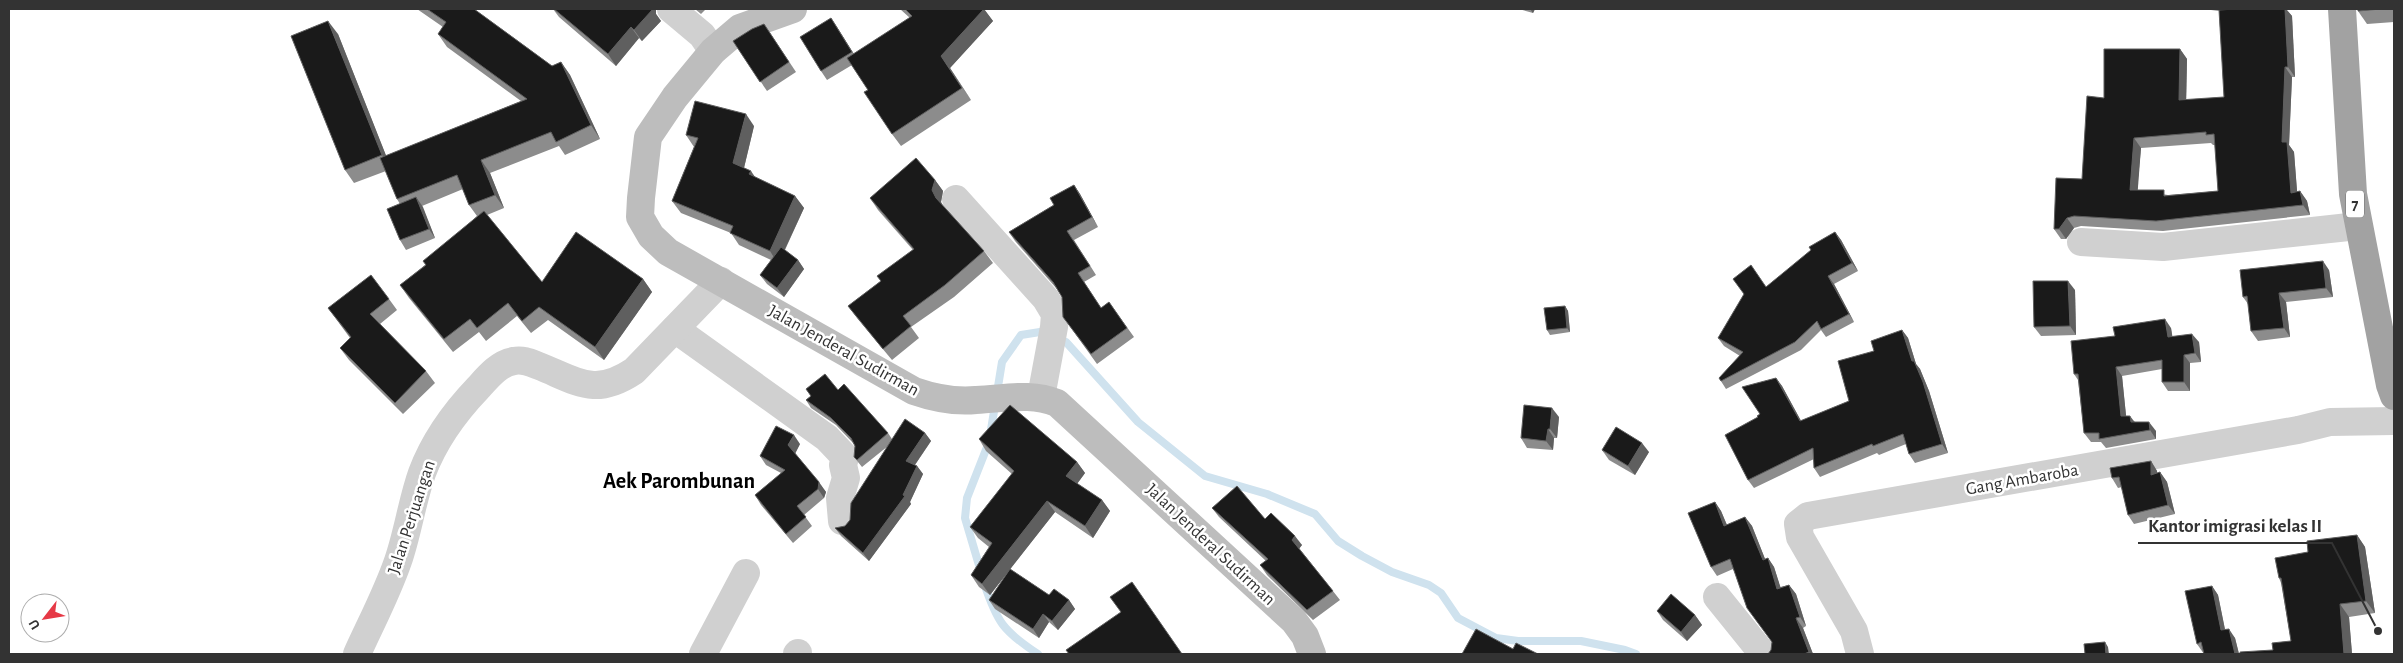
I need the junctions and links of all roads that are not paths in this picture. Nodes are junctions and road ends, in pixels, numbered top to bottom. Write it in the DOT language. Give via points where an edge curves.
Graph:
graph roads {
  1 [pos="671,9"];
  2 [pos="792,9"];
  3 [pos="2342,9"];
  4 [pos="713,51"];
  5 [pos="956,200"];
  6 [pos="2358,226"];
  7 [pos="2081,242"];
  8 [pos="721,281"];
  9 [pos="675,329"];
  10 [pos="2393,388"];
  11 [pos="1032,396"];
  12 [pos="2394,422"];
  13 [pos="842,521"];
  14 [pos="746,573"];
  15 [pos="1717,597"];
  16 [pos="357,654"];
  17 [pos="702,654"];
  18 [pos="1312,654"];
  19 [pos="1763,654"];
  20 [pos="1860,654"];
  1 -- 4 [label="street" via="702,35"];
  2 -- 4 [label="main road, Jalan Jenderal Sudirman" via="740,28"];
  3 -- 6 [label="highway, 7" via="2353,194"];
  4 -- 8 [label="main road, Jalan Jenderal Sudirman" via="675,97 648,137 640,217 651,236 668,252"];
  5 -- 11 [label="street" via="1046,298 1055,314 1049,358"];
  6 -- 7 [label="street" via="2162,247"];
  6 -- 10 [label="highway, 7"];
  8 -- 9 [label="street, Jalan Perjuangan"];
  8 -- 11 [label="main road, Jalan Jenderal Sudirman" via="914,391 936,398 975,400"];
  9 -- 13 [label="street" via="827,438 845,457 846,478 840,498"];
  9 -- 16 [label="street, Jalan Perjuangan" via="634,371 620,381 603,386 586,384 526,361 513,361 487,378 458,409 423,472 398,560"];
  11 -- 18 [label="main road, Jalan Jenderal Sudirman" via="1057,403 1071,413 1294,622 1305,636"];
  12 -- 20 [label="street, Gang Ambaroba" via="2330,422 2098,467 1808,516 1798,524 1800,537 1854,632"];
  14 -- 17 [label="street"];
  15 -- 19 [label="street"];
}
